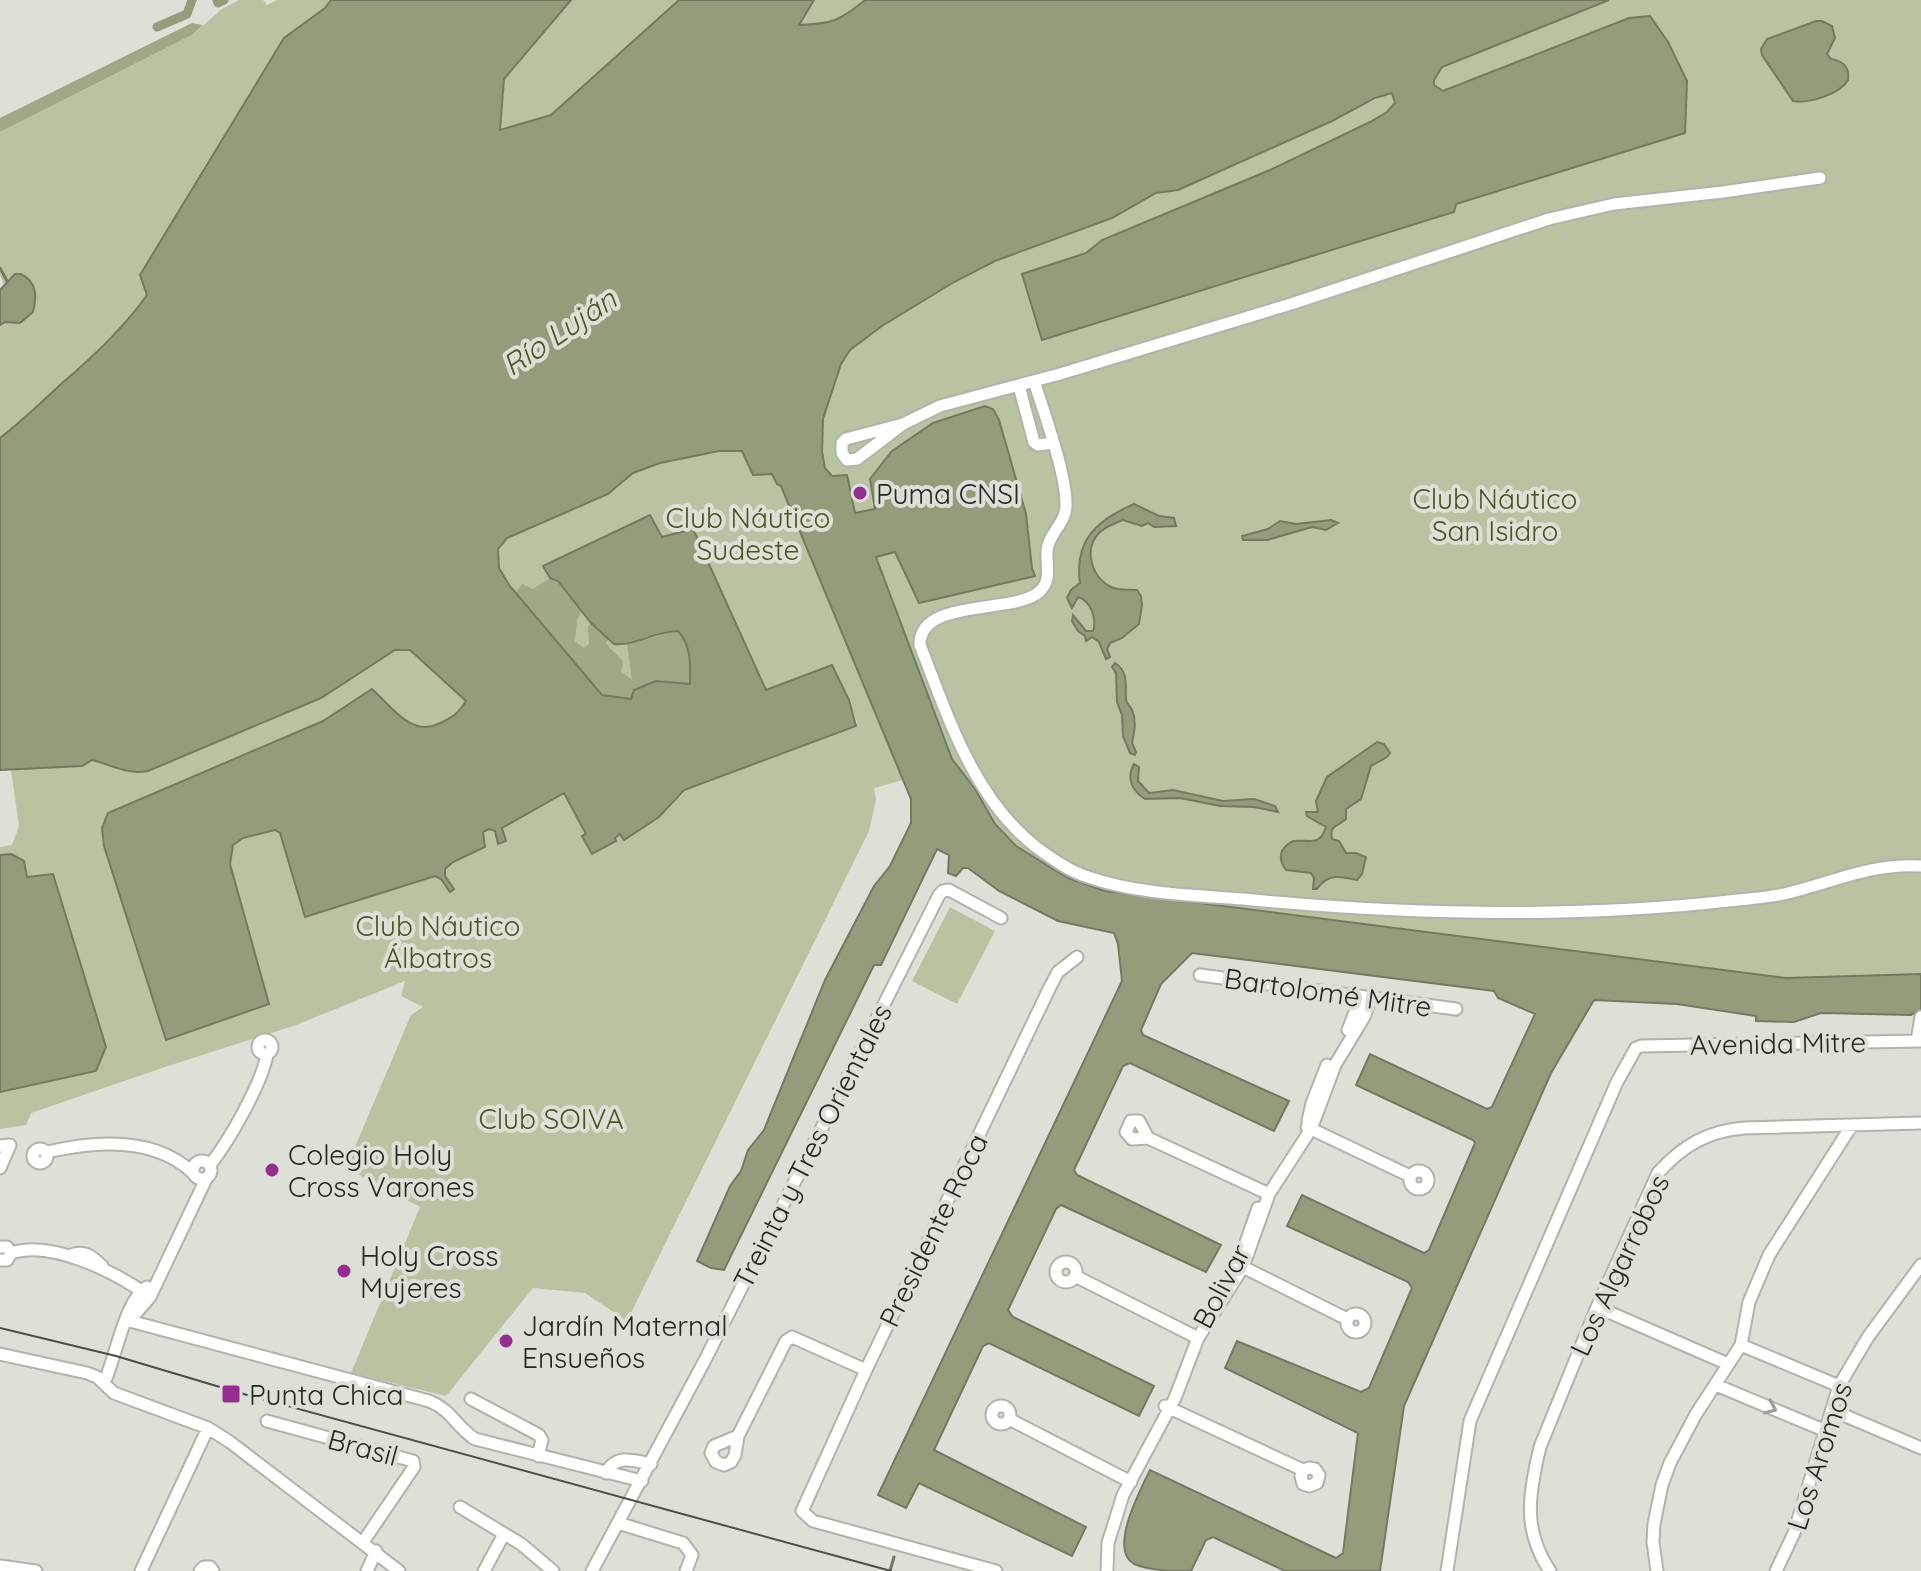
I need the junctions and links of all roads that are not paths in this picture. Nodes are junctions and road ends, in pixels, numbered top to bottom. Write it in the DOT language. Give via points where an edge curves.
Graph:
graph roads {
  1 [pos="1820,178"];
  2 [pos="1034,381"];
  3 [pos="1019,386"];
  4 [pos="903,424"];
  5 [pos="1052,443"];
  6 [pos="1919,867"];
  7 [pos="1001,918"];
  8 [pos="1077,957"];
  9 [pos="1200,975"];
  10 [pos="1366,997"];
  11 [pos="1456,1009"];
  12 [pos="1921,1017"];
  13 [pos="1919,1041"];
  14 [pos="267,1055"];
  15 [pos="1921,1123"];
  16 [pos="1852,1125"];
  17 [pos="1309,1128"];
  18 [pos="1144,1135"];
  19 [pos="5,1146"];
  20 [pos="47,1152"];
  21 [pos="0,1168"];
  22 [pos="198,1176"];
  23 [pos="1410,1176"];
  24 [pos="1267,1193"];
  25 [pos="5,1250"];
  26 [pos="0,1260"];
  27 [pos="1921,1265"];
  28 [pos="1240,1266"];
  29 [pos="1075,1276"];
  30 [pos="142,1298"];
  31 [pos="1597,1307"];
  32 [pos="1347,1319"];
  33 [pos="126,1320"];
  34 [pos="1196,1337"];
  35 [pos="1741,1345"];
  36 [pos="0,1354"];
  37 [pos="1728,1364"];
  38 [pos="866,1370"];
  39 [pos="104,1383"];
  40 [pos="1716,1385"];
  41 [pos="1839,1386"];
  42 [pos="471,1399"];
  43 [pos="1167,1407"];
  44 [pos="1834,1411"];
  45 [pos="1009,1419"];
  46 [pos="267,1421"];
  47 [pos="208,1428"];
  48 [pos="1826,1431"];
  49 [pos="738,1436"];
  50 [pos="1921,1448"];
  51 [pos="538,1456"];
  52 [pos="651,1464"];
  53 [pos="1303,1470"];
  54 [pos="606,1473"];
  55 [pos="1128,1480"];
  56 [pos="642,1481"];
  57 [pos="460,1507"];
  58 [pos="618,1523"];
  59 [pos="504,1534"];
  60 [pos="363,1542"];
  61 [pos="376,1551"];
  62 [pos="0,1566"];
  63 [pos="36,1571"];
  64 [pos="141,1571"];
  65 [pos="200,1571"];
  66 [pos="213,1571"];
  67 [pos="367,1571"];
  68 [pos="399,1571"];
  69 [pos="484,1571"];
  70 [pos="553,1571"];
  71 [pos="592,1571"];
  72 [pos="686,1571"];
  73 [pos="996,1571"];
  74 [pos="1107,1571"];
  75 [pos="1447,1571"];
  76 [pos="1550,1571"];
  77 [pos="1657,1571"];
  78 [pos="1776,1571"];
  1 -- 2 [label="street" via="1614,204 1549,219"];
  2 -- 3 [label="street"];
  2 -- 5 [label="street"];
  3 -- 4 [label="street" via="940,406"];
  3 -- 5 [label="street" via="1034,442"];
  4 -- 4 [label="street" via="846,439 842,453 847,460 857,459"];
  5 -- 6 [label="street" via="1067,507 1048,545 1042,590 938,619 924,629 920,645 958,742 979,780 1023,836 1071,870 1148,890 1346,909 1498,913 1739,900 1790,893 1885,867"];
  7 -- 52 [label="street, Treinta y Tres Orientales" via="943,891"];
  8 -- 38 [label="street, Presidente Roca" via="1058,972 1050,987"];
  9 -- 10 [label="street, Bartolomé Mitre"];
  10 -- 11 [label="street, Bartolomé Mitre"];
  10 -- 17 [label="street, Bolivar" via="1320,1082"];
  12 -- 13 [label="street"];
  13 -- 75 [label="street, Avenida Mitre" via="1636,1048 1470,1421"];
  14 -- 22 [label="street" via="221,1151 210,1165 196,1163"];
  15 -- 16 [label="street, Los Algarrobos"];
  16 -- 31 [label="street, Los Algarrobos" via="1718,1131 1673,1156 1658,1173"];
  16 -- 35 [label="street" via="1769,1255 1749,1302"];
  17 -- 23 [label="street"];
  17 -- 24 [label="street, Bolivar"];
  18 -- 24 [label="street"];
  19 -- 21 [label="street"];
  20 -- 22 [label="street" via="117,1144 164,1154"];
  22 -- 30 [label="street" via="198,1197 160,1279"];
  24 -- 28 [label="street, Bolivar"];
  25 -- 26 [label="street" via="7,1260"];
  25 -- 30 [label="street" via="68,1256 103,1267"];
  27 -- 41 [label="street, Los Aromos"];
  28 -- 32 [label="street"];
  28 -- 34 [label="street, Bolivar"];
  29 -- 34 [label="street"];
  30 -- 33 [label="street"];
  31 -- 37 [label="street"];
  31 -- 76 [label="street, Los Algarrobos" via="1536,1466 1530,1526"];
  33 -- 39 [label="street"];
  33 -- 51 [label="street" via="429,1401 450,1412 475,1439"];
  34 -- 43 [label="street, Bolivar"];
  35 -- 37 [label="street"];
  35 -- 41 [label="street"];
  36 -- 39 [label="street" via="87,1373"];
  37 -- 40 [label="street"];
  38 -- 49 [label="street" via="792,1337"];
  38 -- 73 [label="street, Presidente Roca" via="802,1511 813,1521"];
  39 -- 47 [label="street" via="114,1393"];
  40 -- 48 [label="street, one-way"];
  40 -- 77 [label="street" via="1683,1437 1662,1485 1654,1524"];
  41 -- 44 [label="street, Los Aromos"];
  42 -- 51 [label="street" via="539,1435"];
  43 -- 53 [label="street"];
  43 -- 55 [label="street, Bolivar" via="1141,1446"];
  44 -- 48 [label="street, Los Aromos"];
  44 -- 50 [label="street"];
  45 -- 55 [label="street"];
  46 -- 60 [label="street, Brasil" via="413,1461 414,1467"];
  47 -- 60 [label="street"];
  47 -- 64 [label="street"];
  48 -- 78 [label="street, Los Aromos" via="1794,1533"];
  51 -- 54 [label="street"];
  52 -- 54 [label="street" via="618,1460"];
  52 -- 56 [label="street, Treinta y Tres Orientales"];
  54 -- 56 [label="street"];
  55 -- 74 [label="street, Bolivar" via="1110,1536"];
  56 -- 58 [label="street, Treinta y Tres Orientales"];
  57 -- 59 [label="street"];
  58 -- 71 [label="street, Treinta y Tres Orientales"];
  58 -- 72 [label="street" via="683,1543 692,1555"];
  59 -- 69 [label="street"];
  59 -- 70 [label="street"];
  60 -- 61 [label="street"];
  61 -- 67 [label="street"];
  61 -- 68 [label="street"];
  62 -- 63 [label="street"];
  65 -- 66 [label="street"];
}
